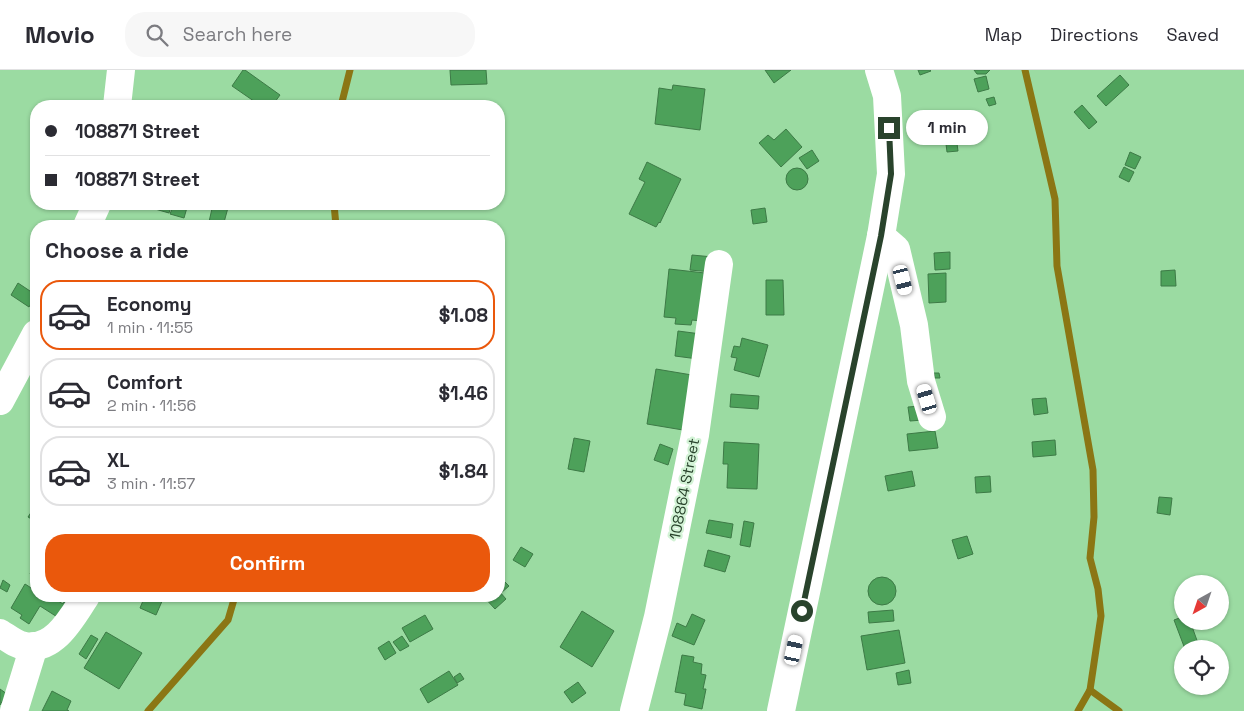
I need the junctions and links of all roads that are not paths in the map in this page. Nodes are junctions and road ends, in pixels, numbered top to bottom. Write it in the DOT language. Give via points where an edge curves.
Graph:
graph roads {
  1 [pos="121,70"];
  2 [pos="879,70"];
  3 [pos="118,100"];
  4 [pos="881,236"];
  5 [pos="719,264"];
  6 [pos="30,345"];
  7 [pos="0,401"];
  8 [pos="932,417"];
  9 [pos="82,602"];
  10 [pos="0,633"];
  11 [pos="34,646"];
  12 [pos="14,711"];
  13 [pos="634,711"];
  14 [pos="781,711"];
  1 -- 3 [label="street"];
  2 -- 4 [label="street" via="887,96 891,174"];
  4 -- 8 [label="street" via="896,249 914,325 921,381"];
  4 -- 14 [label="street"];
  5 -- 13 [label="street, 108864 Street" via="695,435 658,618"];
  6 -- 7 [label="street"];
  9 -- 11 [label="street" via="53,639"];
  10 -- 11 [label="street" via="18,644"];
  11 -- 12 [label="street"];
}
